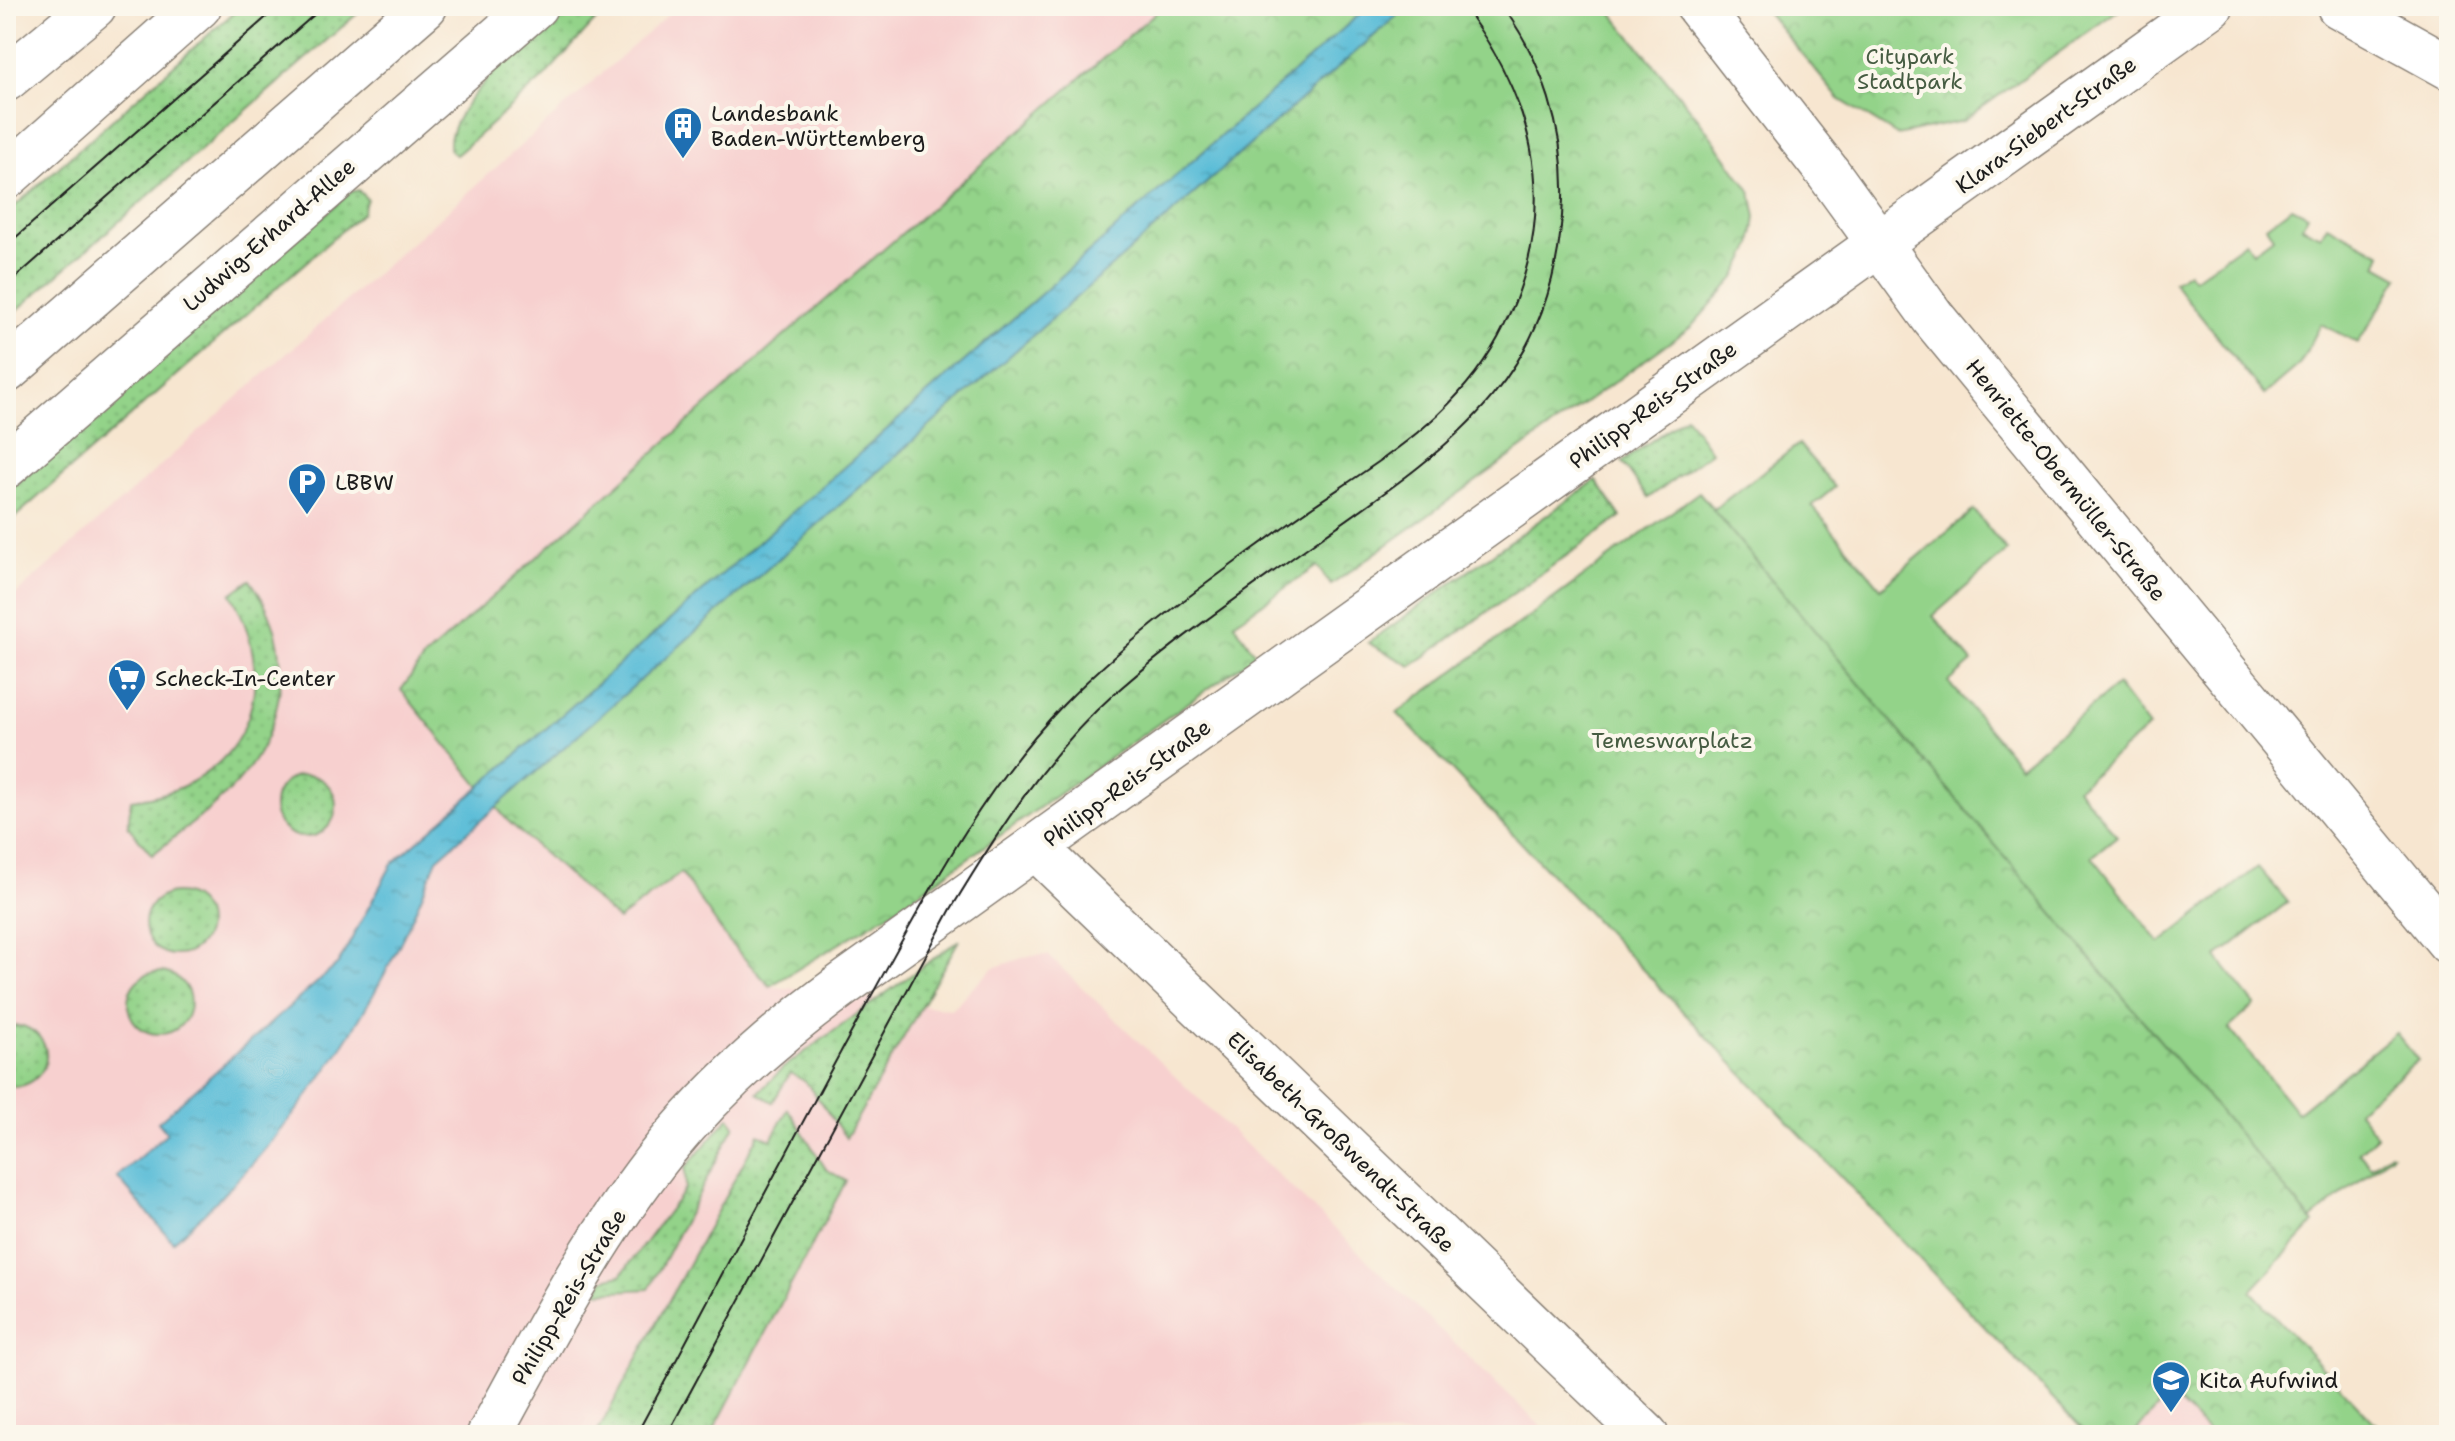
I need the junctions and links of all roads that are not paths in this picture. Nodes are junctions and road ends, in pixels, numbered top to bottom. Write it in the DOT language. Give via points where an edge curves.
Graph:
graph roads {
  1 [pos="94,6"];
  2 [pos="199,6"];
  3 [pos="425,6"];
  4 [pos="535,6"];
  5 [pos="1698,6"];
  6 [pos="2211,6"];
  7 [pos="2339,6"];
  8 [pos="2449,67"];
  9 [pos="6,79"];
  10 [pos="6,177"];
  11 [pos="1880,241"];
  12 [pos="6,371"];
  13 [pos="6,466"];
  14 [pos="1036,848"];
  15 [pos="2442,918"];
  16 [pos="489,1435"];
  17 [pos="1646,1435"];
  1 -- 9 [label="street"];
  2 -- 10 [label="street"];
  3 -- 12 [label="street"];
  4 -- 13 [label="street, Ludwig-Erhard-Allee"];
  5 -- 11 [label="street, Henriette-Obermüller-Straße"];
  6 -- 11 [label="street, Klara-Siebert-Straße"];
  7 -- 8 [label="street"];
  11 -- 14 [label="street, Philipp-Reis-Straße"];
  11 -- 15 [label="street, Henriette-Obermüller-Straße" via="1952,340 2340,813"];
  14 -- 16 [label="street, Philipp-Reis-Straße" via="829,995 711,1097 609,1226"];
  14 -- 17 [label="street, Elisabeth-Großwendt-Straße"];
}
